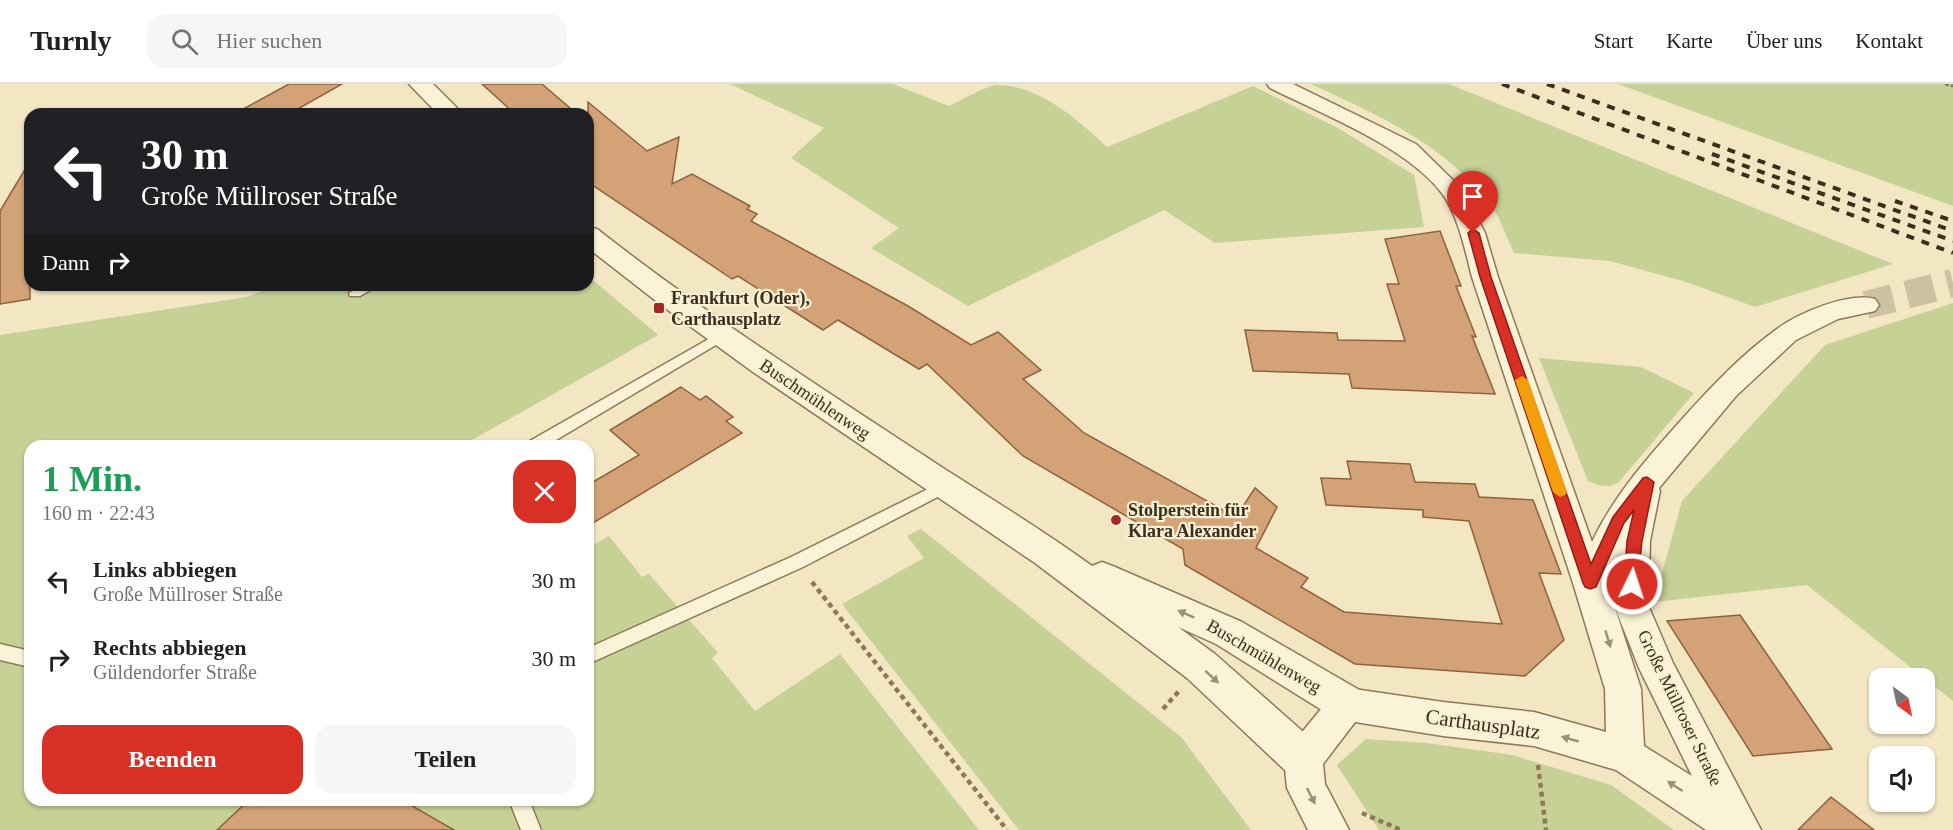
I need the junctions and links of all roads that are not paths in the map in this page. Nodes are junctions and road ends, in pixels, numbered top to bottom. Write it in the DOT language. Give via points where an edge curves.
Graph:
graph roads {
  1 [pos="420,84"];
  2 [pos="1277,84"];
  3 [pos="444,108"];
  4 [pos="594,240"];
  5 [pos="360,291"];
  6 [pos="355,293"];
  7 [pos="1866,305"];
  8 [pos="721,336"];
  9 [pos="542,440"];
  10 [pos="1647,482"];
  11 [pos="946,486"];
  12 [pos="1048,553"];
  13 [pos="1590,583"];
  14 [pos="0,652"];
  15 [pos="594,653"];
  16 [pos="24,658"];
  17 [pos="1347,704"];
  18 [pos="1626,755"];
  19 [pos="1303,759"];
  20 [pos="521,806"];
  21 [pos="1739,828"];
  22 [pos="531,830"];
  23 [pos="1329,830"];
  1 -- 3 [label="street"];
  2 -- 13 [label="street" via="1408,149 1451,189 1473,233"];
  4 -- 8 [label="street, Buschmühlenweg"];
  5 -- 6 [label="lane"];
  7 -- 10 [label="street, Große Müllroser Straße" via="1831,312 1787,334 1726,389"];
  8 -- 9 [label="lane"];
  8 -- 11 [label="street, Buschmühlenweg"];
  10 -- 13 [label="street, Große Müllroser Straße" via="1618,520"];
  10 -- 21 [label="street, Große Müllroser Straße" via="1634,541 1630,605"];
  11 -- 12 [label="street, Buschmühlenweg"];
  11 -- 15 [label="lane" via="796,562"];
  17 -- 12 [label="street, Buschmühlenweg, one-way" via="1229,633"];
  12 -- 19 [label="street, Buschmühlenweg, one-way" via="1201,666"];
  13 -- 18 [label="street, one-way" via="1623,689"];
  14 -- 16 [label="lane"];
  18 -- 17 [label="street, Carthausplatz, one-way" via="1534,729"];
  17 -- 19 [label="street"];
  21 -- 18 [label="street, Carthausplatz, one-way"];
  19 -- 23 [label="street, one-way" via="1306,788"];
  20 -- 22 [label="lane"];
}
